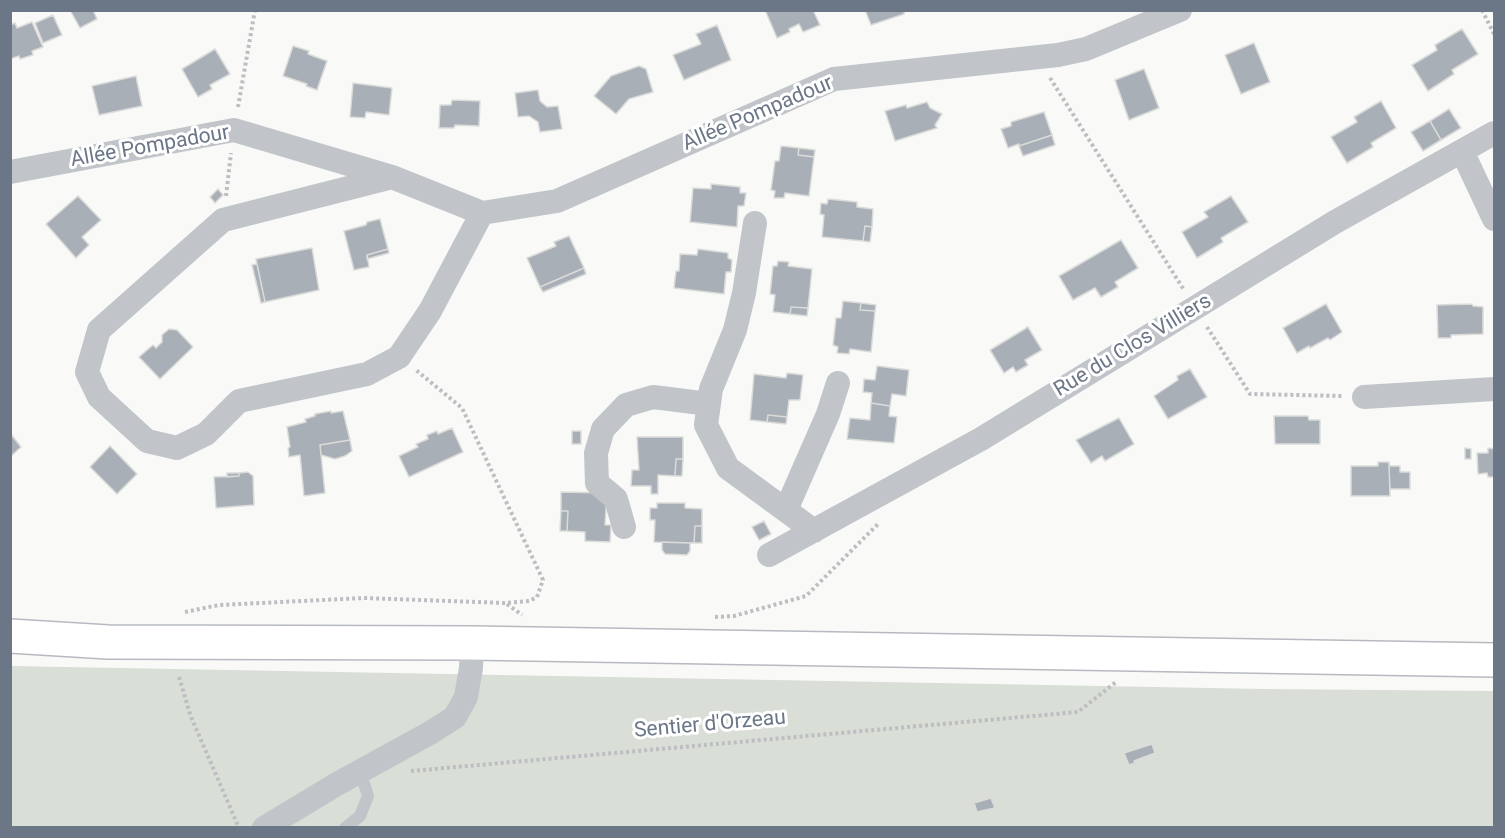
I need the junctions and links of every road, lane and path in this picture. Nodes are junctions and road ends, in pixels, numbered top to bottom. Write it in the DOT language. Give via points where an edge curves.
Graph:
graph roads {
  1 [pos="1180,10"];
  2 [pos="1482,10"];
  3 [pos="1494,34"];
  4 [pos="1045,56"];
  5 [pos="1494,133"];
  6 [pos="1462,151"];
  7 [pos="10,172"];
  8 [pos="392,177"];
  9 [pos="482,213"];
  10 [pos="1494,219"];
  11 [pos="755,223"];
  12 [pos="1195,307"];
  13 [pos="399,357"];
  14 [pos="838,383"];
  15 [pos="1494,390"];
  16 [pos="1364,397"];
  17 [pos="709,404"];
  18 [pos="786,510"];
  19 [pos="880,522"];
  20 [pos="624,527"];
  21 [pos="814,531"];
  22 [pos="769,555"];
  23 [pos="505,603"];
  24 [pos="187,612"];
  25 [pos="532,616"];
  26 [pos="712,617"];
  27 [pos="10,636"];
  28 [pos="472,643"];
  29 [pos="1494,660"];
  30 [pos="179,676"];
  31 [pos="1118,680"];
  32 [pos="360,771"];
  33 [pos="406,771"];
  34 [pos="239,828"];
  35 [pos="264,828"];
  36 [pos="345,828"];
  1 -- 4 [label="street, Allée Pompadour" via="1086,50"];
  2 -- 3 [label="path"];
  4 -- 9 [label="street, Allée Pompadour" via="834,79 556,201"];
  4 -- 12 [label="path" via="1050,79"];
  5 -- 6 [label="street, Rue du Clos Villiers"];
  6 -- 10 [label="street"];
  6 -- 12 [label="street, Rue du Clos Villiers"];
  7 -- 8 [label="street, Allée Pompadour" via="234,130"];
  8 -- 9 [label="street, Allée Pompadour"];
  8 -- 13 [label="street" via="223,220 99,330 87,372 99,397 147,441 177,448 206,434 239,402 367,374"];
  9 -- 13 [label="street" via="430,311"];
  11 -- 17 [label="street" via="735,330 711,389"];
  12 -- 16 [label="path" via="1250,394"];
  12 -- 21 [label="street, Rue du Clos Villiers" via="981,439"];
  13 -- 23 [label="path" via="462,408 543,580 537,597 529,602"];
  14 -- 18 [label="street"];
  15 -- 16 [label="street"];
  17 -- 18 [label="street" via="706,425 728,468"];
  17 -- 20 [label="street" via="653,397 626,405 603,429 596,453 597,483 616,499"];
  18 -- 21 [label="street"];
  19 -- 26 [label="path" via="806,596 734,616"];
  21 -- 22 [label="street, Rue du Clos Villiers"];
  23 -- 24 [label="path" via="364,598 219,605"];
  23 -- 25 [label="path" via="520,615"];
  27 -- 28 [label="main road" via="108,642"];
  28 -- 29 [label="main road"];
  28 -- 32 [label="street" via="466,697 454,717"];
  30 -- 34 [label="path" via="191,717"];
  31 -- 33 [label="path, Sentier d'Orzeau" via="1078,712"];
  32 -- 35 [label="street"];
  32 -- 36 [label="lane" via="368,796 360,816"];
}
